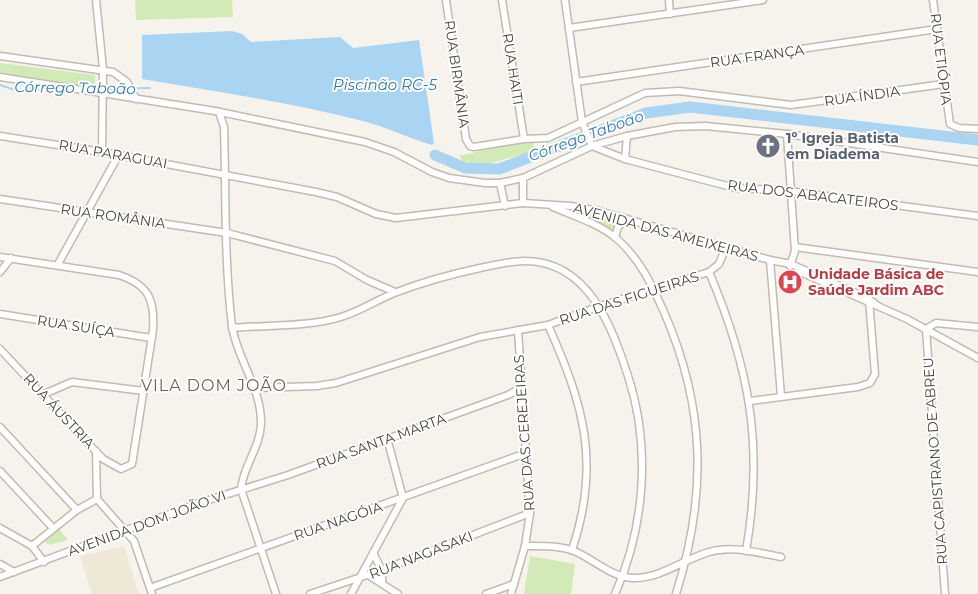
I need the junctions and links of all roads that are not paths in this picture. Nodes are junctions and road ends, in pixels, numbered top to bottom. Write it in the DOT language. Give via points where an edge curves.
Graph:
graph roads {
  1 [pos="96,0"];
  2 [pos="446,0"];
  3 [pos="502,0"];
  4 [pos="565,0"];
  5 [pos="669,0"];
  6 [pos="763,0"];
  7 [pos="934,0"];
  8 [pos="670,14"];
  9 [pos="568,28"];
  10 [pos="937,29"];
  11 [pos="0,56"];
  12 [pos="103,69"];
  13 [pos="0,77"];
  14 [pos="576,82"];
  15 [pos="944,84"];
  16 [pos="102,94"];
  17 [pos="136,99"];
  18 [pos="219,112"];
  19 [pos="583,124"];
  20 [pos="978,128"];
  21 [pos="787,134"];
  22 [pos="0,136"];
  23 [pos="627,136"];
  24 [pos="524,139"];
  25 [pos="592,145"];
  26 [pos="470,146"];
  27 [pos="102,152"];
  28 [pos="118,156"];
  29 [pos="625,159"];
  30 [pos="978,162"];
  31 [pos="225,175"];
  32 [pos="523,178"];
  33 [pos="500,183"];
  34 [pos="789,191"];
  35 [pos="0,199"];
  36 [pos="523,203"];
  37 [pos="547,204"];
  38 [pos="505,206"];
  39 [pos="86,213"];
  40 [pos="978,216"];
  41 [pos="627,219"];
  42 [pos="227,233"];
  43 [pos="615,237"];
  44 [pos="726,247"];
  45 [pos="795,247"];
  46 [pos="0,257"];
  47 [pos="12,258"];
  48 [pos="770,260"];
  49 [pos="58,264"];
  50 [pos="788,265"];
  51 [pos="0,272"];
  52 [pos="709,272"];
  53 [pos="978,272"];
  54 [pos="654,290"];
  55 [pos="395,292"];
  56 [pos="869,301"];
  57 [pos="600,306"];
  58 [pos="0,314"];
  59 [pos="548,325"];
  60 [pos="978,327"];
  61 [pos="232,328"];
  62 [pos="926,328"];
  63 [pos="518,330"];
  64 [pos="151,338"];
  65 [pos="0,349"];
  66 [pos="978,358"];
  67 [pos="254,388"];
  68 [pos="521,388"];
  69 [pos="144,391"];
  70 [pos="44,394"];
  71 [pos="781,396"];
  72 [pos="750,401"];
  73 [pos="0,427"];
  74 [pos="387,438"];
  75 [pos="96,451"];
  76 [pos="526,453"];
  77 [pos="0,471"];
  78 [pos="241,489"];
  79 [pos="403,498"];
  80 [pos="97,499"];
  81 [pos="77,510"];
  82 [pos="530,513"];
  83 [pos="0,528"];
  84 [pos="53,528"];
  85 [pos="125,532"];
  86 [pos="32,546"];
  87 [pos="525,546"];
  88 [pos="260,548"];
  89 [pos="572,550"];
  90 [pos="746,551"];
  91 [pos="373,553"];
  92 [pos="781,556"];
  93 [pos="44,562"];
  94 [pos="684,563"];
  95 [pos="0,564"];
  96 [pos="382,570"];
  97 [pos="14,572"];
  98 [pos="368,575"];
  99 [pos="3,576"];
  100 [pos="624,577"];
  101 [pos="360,578"];
  102 [pos="0,582"];
  103 [pos="382,583"];
  104 [pos="514,584"];
  105 [pos="151,591"];
  106 [pos="276,594"];
  107 [pos="310,594"];
  108 [pos="351,594"];
  109 [pos="398,594"];
  110 [pos="486,594"];
  111 [pos="511,594"];
  112 [pos="616,594"];
  113 [pos="676,594"];
  114 [pos="944,594"];
  1 -- 12 [label="street"];
  2 -- 26 [label="street, RUA BIRMÂNIA" via="466,139"];
  3 -- 24 [label="street, RUA HAITI"];
  4 -- 9 [label="street"];
  5 -- 8 [label="street"];
  6 -- 8 [label="street"];
  7 -- 10 [label="street, RUA ETIÓPIA"];
  8 -- 9 [label="street"];
  9 -- 14 [label="street"];
  10 -- 14 [label="street, RUA FRANÇA"];
  10 -- 15 [label="street, RUA ETIÓPIA"];
  11 -- 12 [label="street"];
  12 -- 16 [label="street"];
  12 -- 17 [label="street" via="121,76"];
  13 -- 16 [label="street"];
  14 -- 19 [label="street"];
  15 -- 19 [label="street, RUA ÍNDIA" via="781,105 661,91 629,99"];
  15 -- 20 [label="street, RUA ETIÓPIA" via="950,124 958,128"];
  16 -- 17 [label="street"];
  16 -- 27 [label="street"];
  17 -- 18 [label="street"];
  18 -- 31 [label="street, AVENIDA DOM JOÃO VI" via="224,127"];
  18 -- 33 [label="street" via="378,145 449,178"];
  19 -- 24 [label="street, RUA ÍNDIA" via="548,138"];
  19 -- 25 [label="street"];
  21 -- 23 [label="street" via="705,126 675,127"];
  21 -- 30 [label="street"];
  21 -- 34 [label="street"];
  22 -- 27 [label="street, RUA PARAGUAI"];
  23 -- 25 [label="street"];
  23 -- 29 [label="street"];
  24 -- 26 [label="street, RUA ÍNDIA"];
  25 -- 29 [label="street, RUA DOS ABACATEIROS"];
  25 -- 32 [label="street"];
  27 -- 28 [label="street, RUA PARAGUAI"];
  28 -- 31 [label="street, RUA PARAGUAI"];
  28 -- 39 [label="street"];
  29 -- 34 [label="street, RUA DOS ABACATEIROS" via="735,188"];
  31 -- 38 [label="street, AVENIDA DAS AMEIXEIRAS" via="323,194 386,217"];
  31 -- 42 [label="street, AVENIDA DOM JOÃO VI"];
  32 -- 33 [label="street"];
  32 -- 36 [label="street"];
  33 -- 38 [label="street"];
  34 -- 40 [label="street, RUA DOS ABACATEIROS"];
  34 -- 45 [label="street"];
  35 -- 39 [label="street, RUA ROMÂNIA"];
  36 -- 37 [label="street, AVENIDA DAS AMEIXEIRAS"];
  36 -- 38 [label="street, AVENIDA DAS AMEIXEIRAS"];
  37 -- 41 [label="street, AVENIDA DAS AMEIXEIRAS" via="584,208"];
  37 -- 43 [label="street"];
  39 -- 42 [label="street, RUA ROMÂNIA"];
  39 -- 49 [label="street"];
  41 -- 43 [label="street" via="618,227"];
  41 -- 44 [label="street, AVENIDA DAS AMEIXEIRAS"];
  42 -- 55 [label="street, RUA ROMÂNIA" via="335,261"];
  42 -- 61 [label="street, AVENIDA DOM JOÃO VI"];
  43 -- 54 [label="street" via="632,255"];
  44 -- 48 [label="street, AVENIDA DAS AMEIXEIRAS"];
  44 -- 52 [label="street, RUA DAS FIGUEIRAS" via="719,264"];
  45 -- 50 [label="street"];
  45 -- 53 [label="street"];
  46 -- 47 [label="street"];
  47 -- 49 [label="street"];
  47 -- 51 [label="street"];
  48 -- 50 [label="street, AVENIDA DAS AMEIXEIRAS"];
  48 -- 71 [label="street"];
  49 -- 64 [label="street" via="119,275 141,286 152,302 154,312"];
  50 -- 56 [label="street, AVENIDA DAS AMEIXEIRAS"];
  52 -- 54 [label="street, RUA DAS FIGUEIRAS"];
  52 -- 72 [label="street" via="738,348"];
  54 -- 57 [label="street, RUA DAS FIGUEIRAS"];
  54 -- 94 [label="street" via="679,347 692,400 697,442 698,492"];
  55 -- 57 [label="street" via="472,270 526,260 556,267 581,284"];
  55 -- 61 [label="street" via="355,312 323,321"];
  56 -- 62 [label="street, AVENIDA DAS AMEIXEIRAS"];
  56 -- 71 [label="street" via="875,374 870,383"];
  57 -- 59 [label="street, RUA DAS FIGUEIRAS"];
  57 -- 100 [label="street" via="620,350 640,428 640,504 633,549"];
  58 -- 64 [label="street, RUA SUÍÇA"];
  59 -- 63 [label="street, RUA DAS FIGUEIRAS"];
  59 -- 89 [label="street" via="580,405 587,452 583,515"];
  60 -- 62 [label="street" via="936,323"];
  61 -- 67 [label="street, AVENIDA DOM JOÃO VI"];
  62 -- 66 [label="street, AVENIDA DAS AMEIXEIRAS"];
  62 -- 114 [label="street, RUA CAPISTRANO DE ABREU"];
  63 -- 67 [label="street, RUA DAS FIGUEIRAS" via="480,337 336,383"];
  63 -- 68 [label="street, RUA DAS CEREJEIRAS"];
  64 -- 69 [label="street"];
  65 -- 70 [label="street, RUA ÁUSTRIA"];
  67 -- 78 [label="street, AVENIDA DOM JOÃO VI" via="261,424"];
  68 -- 74 [label="street, RUA SANTA MARTA"];
  68 -- 76 [label="street, RUA DAS CEREJEIRAS"];
  69 -- 70 [label="street" via="72,382"];
  69 -- 75 [label="street, RUA ÁUSTRIA" via="132,464 121,469 111,465"];
  70 -- 75 [label="street, RUA ÁUSTRIA"];
  71 -- 72 [label="street"];
  72 -- 90 [label="street" via="755,473"];
  73 -- 81 [label="street"];
  74 -- 78 [label="street, RUA SANTA MARTA"];
  74 -- 79 [label="street"];
  75 -- 80 [label="street"];
  76 -- 79 [label="street, RUA NAGÓIA"];
  76 -- 82 [label="street, RUA DAS CEREJEIRAS"];
  77 -- 84 [label="street"];
  78 -- 85 [label="street, AVENIDA DOM JOÃO VI"];
  78 -- 88 [label="street"];
  79 -- 88 [label="street, RUA NAGÓIA"];
  79 -- 91 [label="street"];
  80 -- 81 [label="street"];
  80 -- 85 [label="street"];
  81 -- 84 [label="street"];
  82 -- 87 [label="street, RUA DAS CEREJEIRAS"];
  82 -- 96 [label="street, RUA NAGASAKI"];
  83 -- 86 [label="street"];
  84 -- 86 [label="street"];
  85 -- 93 [label="street, AVENIDA DOM JOÃO VI"];
  85 -- 105 [label="street" via="134,541"];
  86 -- 93 [label="street"];
  87 -- 89 [label="street"];
  87 -- 104 [label="street, RUA DAS CEREJEIRAS"];
  88 -- 105 [label="street, RUA NAGÓIA"];
  88 -- 106 [label="street"];
  89 -- 100 [label="street"];
  90 -- 92 [label="street"];
  90 -- 94 [label="street" via="711,551"];
  91 -- 96 [label="street"];
  91 -- 101 [label="street"];
  93 -- 97 [label="street, AVENIDA DOM JOÃO VI"];
  94 -- 100 [label="street" via="642,577"];
  94 -- 113 [label="street"];
  95 -- 97 [label="street"];
  96 -- 98 [label="street, RUA NAGASAKI"];
  96 -- 103 [label="street"];
  97 -- 99 [label="street, AVENIDA DOM JOÃO VI"];
  98 -- 101 [label="street, RUA NAGASAKI"];
  98 -- 103 [label="street"];
  99 -- 102 [label="street"];
  100 -- 112 [label="street"];
  101 -- 107 [label="street, RUA NAGASAKI"];
  101 -- 108 [label="street"];
  103 -- 109 [label="street"];
  104 -- 110 [label="street"];
  104 -- 111 [label="street, RUA DAS CEREJEIRAS"];
}
